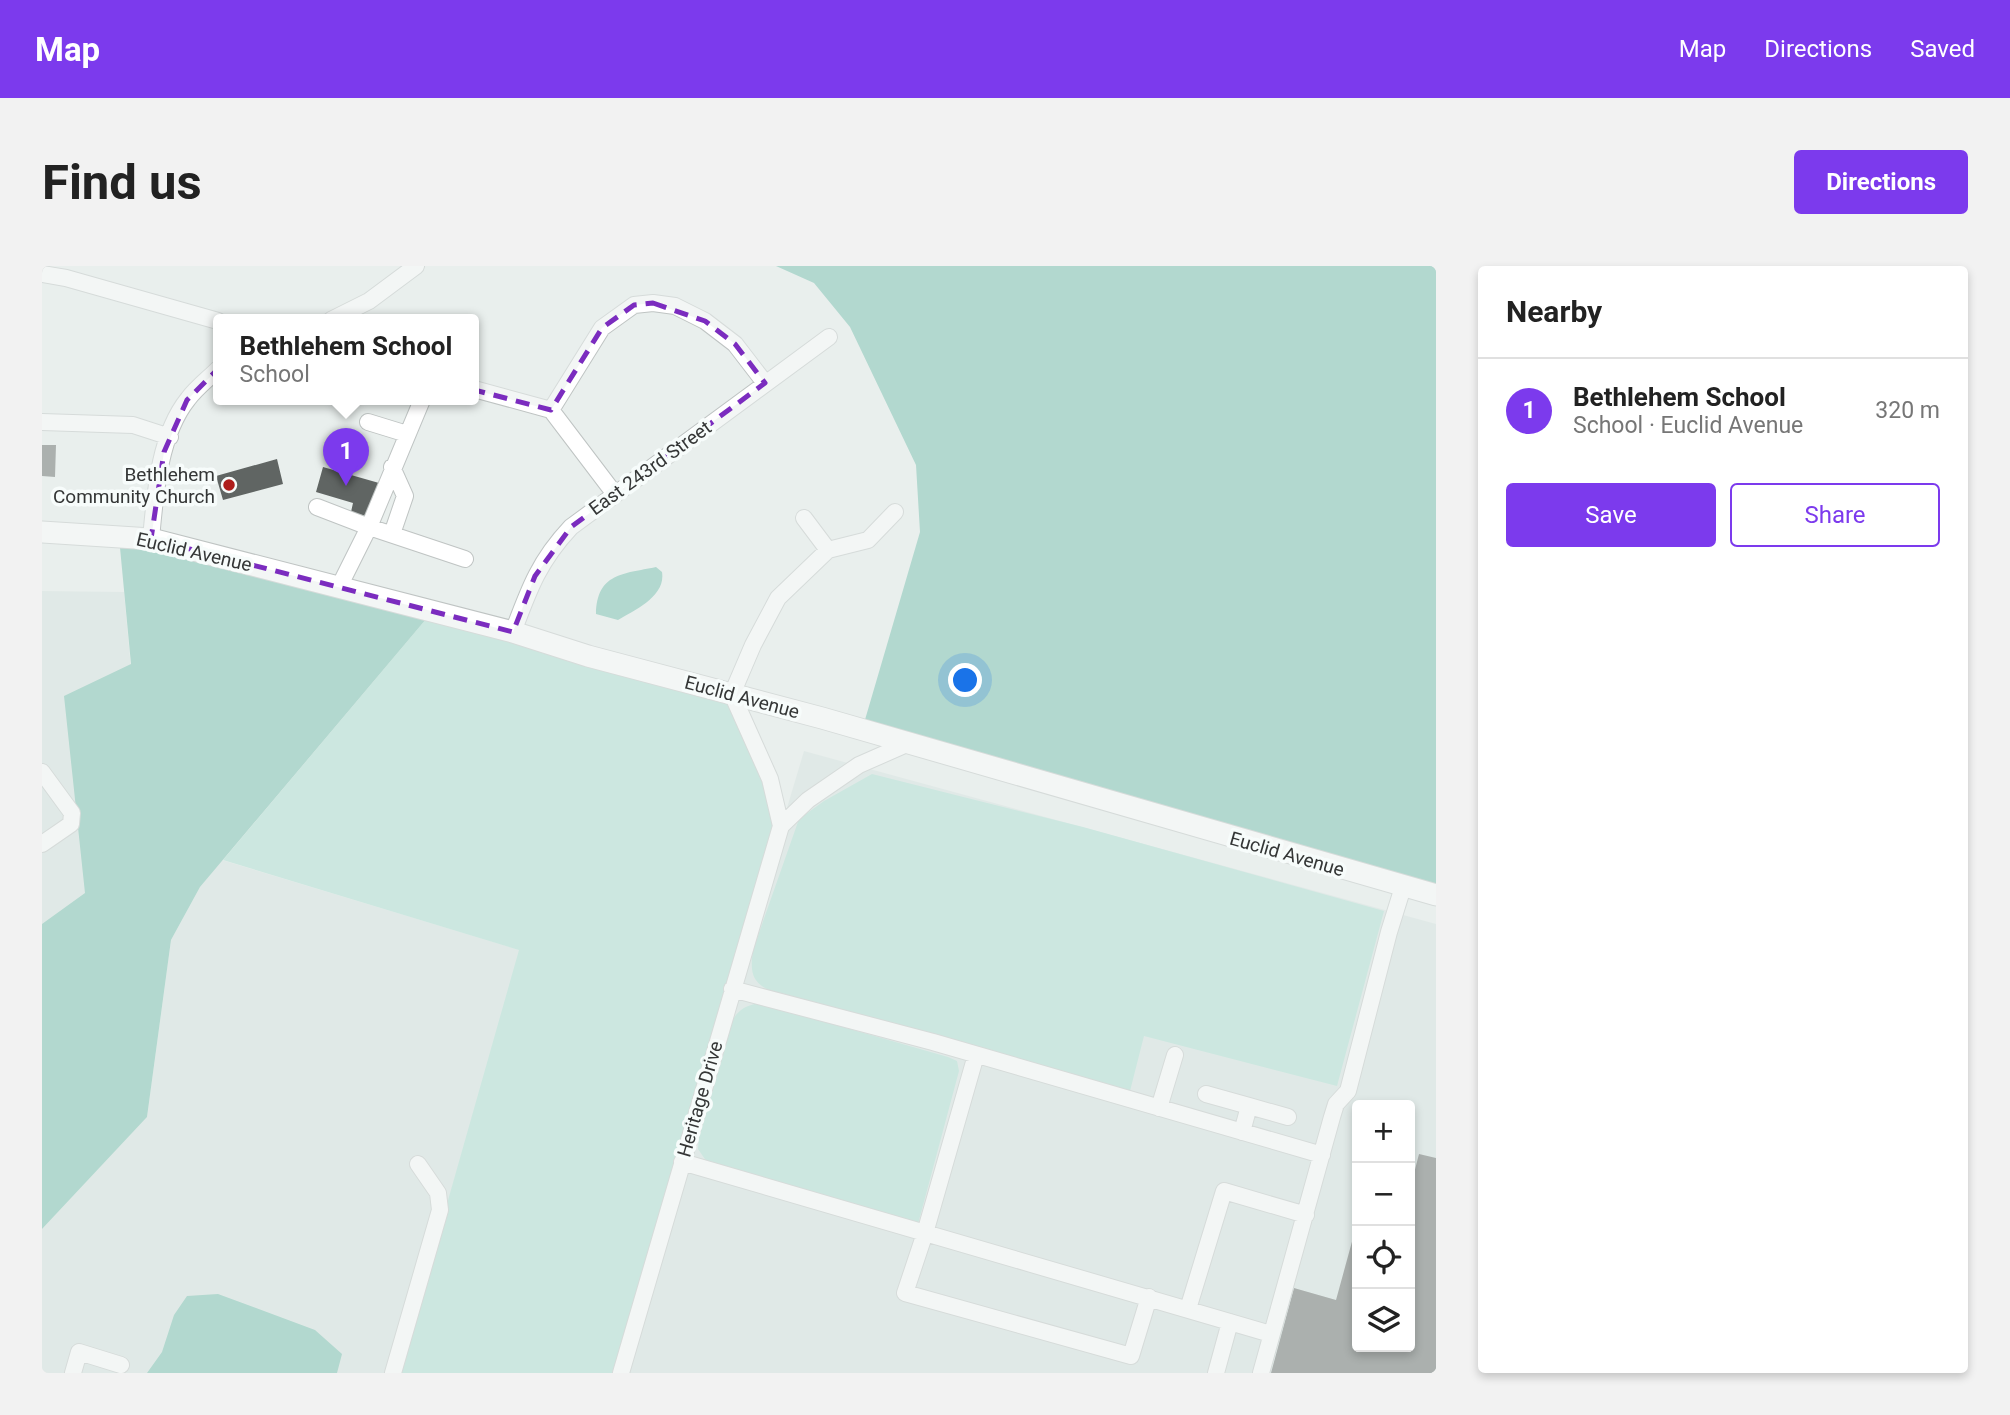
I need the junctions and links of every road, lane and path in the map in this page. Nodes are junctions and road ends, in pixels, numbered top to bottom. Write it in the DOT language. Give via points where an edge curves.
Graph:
graph roads {
  1 [pos="415,266"];
  2 [pos="42,274"];
  3 [pos="343,314"];
  4 [pos="213,320"];
  5 [pos="829,337"];
  6 [pos="213,374"];
  7 [pos="765,383"];
  8 [pos="479,390"];
  9 [pos="420,405"];
  10 [pos="551,410"];
  11 [pos="42,422"];
  12 [pos="368,422"];
  13 [pos="407,434"];
  14 [pos="170,436"];
  15 [pos="392,467"];
  16 [pos="614,493"];
  17 [pos="317,507"];
  18 [pos="895,512"];
  19 [pos="804,518"];
  20 [pos="369,527"];
  21 [pos="42,532"];
  22 [pos="392,534"];
  23 [pos="150,539"];
  24 [pos="828,550"];
  25 [pos="465,559"];
  26 [pos="339,587"];
  27 [pos="513,632"];
  28 [pos="732,694"];
  29 [pos="909,743"];
  30 [pos="42,772"];
  31 [pos="781,827"];
  32 [pos="42,844"];
  33 [pos="1403,887"];
  34 [pos="1436,895"];
  35 [pos="732,989"];
  36 [pos="976,1055"];
  37 [pos="1175,1055"];
  38 [pos="1206,1094"];
  39 [pos="1249,1106"];
  40 [pos="1159,1108"];
  41 [pos="1288,1117"];
  42 [pos="1242,1132"];
  43 [pos="1322,1155"];
  44 [pos="682,1162"];
  45 [pos="418,1164"];
  46 [pos="1306,1215"];
  47 [pos="925,1233"];
  48 [pos="1149,1297"];
  49 [pos="1188,1309"];
  50 [pos="1230,1322"];
  51 [pos="1271,1334"];
  52 [pos="121,1365"];
  53 [pos="73,1373"];
  54 [pos="393,1373"];
  55 [pos="621,1373"];
  56 [pos="1216,1373"];
  57 [pos="1261,1373"];
  1 -- 3 [label="street" via="369,301"];
  2 -- 4 [label="street"];
  5 -- 7 [label="street, East 243rd Street"];
  6 -- 14 [label="street" via="187,400"];
  7 -- 10 [label="street" via="735,344 705,321 676,306 634,305 602,328"];
  7 -- 16 [label="street, East 243rd Street"];
  8 -- 10 [label="street"];
  9 -- 13 [label="street"];
  10 -- 16 [label="street"];
  11 -- 14 [label="street" via="133,425"];
  12 -- 13 [label="street"];
  13 -- 15 [label="street"];
  14 -- 23 [label="street" via="156,488"];
  15 -- 20 [label="street"];
  15 -- 22 [label="street" via="405,496"];
  16 -- 27 [label="street, East 243rd Street" via="551,548 534,576"];
  17 -- 20 [label="street"];
  18 -- 24 [label="street" via="868,541"];
  19 -- 24 [label="street"];
  20 -- 22 [label="street"];
  20 -- 26 [label="street"];
  21 -- 23 [label="main road, Euclid Avenue"];
  22 -- 25 [label="street"];
  23 -- 26 [label="main road, Euclid Avenue"];
  24 -- 28 [label="street" via="778,597"];
  26 -- 27 [label="main road, Euclid Avenue"];
  27 -- 28 [label="main road, Euclid Avenue"];
  28 -- 29 [label="main road, Euclid Avenue"];
  28 -- 31 [label="street, Heritage Drive" via="770,779"];
  29 -- 31 [label="street, Heritage Drive" via="859,765 808,800"];
  29 -- 33 [label="main road, Euclid Avenue"];
  30 -- 32 [label="street" via="72,813 71,824"];
  31 -- 35 [label="street, Heritage Drive"];
  33 -- 34 [label="main road, Euclid Avenue"];
  33 -- 43 [label="street" via="1348,1091 1336,1104"];
  35 -- 36 [label="street"];
  35 -- 44 [label="street, Heritage Drive"];
  36 -- 40 [label="street"];
  36 -- 47 [label="street"];
  37 -- 40 [label="street"];
  38 -- 39 [label="street"];
  39 -- 41 [label="street"];
  39 -- 42 [label="street"];
  40 -- 42 [label="street"];
  42 -- 43 [label="street"];
  43 -- 46 [label="street"];
  44 -- 47 [label="street"];
  44 -- 55 [label="street, Heritage Drive"];
  45 -- 54 [label="street" via="438,1193 440,1210"];
  46 -- 49 [label="street" via="1224,1191"];
  46 -- 51 [label="street"];
  47 -- 48 [label="street"];
  47 -- 48 [label="street" via="905,1293 1130,1356"];
  48 -- 49 [label="street"];
  49 -- 50 [label="street"];
  50 -- 51 [label="street"];
  50 -- 56 [label="street"];
  51 -- 57 [label="street"];
  52 -- 53 [label="street" via="79,1352"];
}
